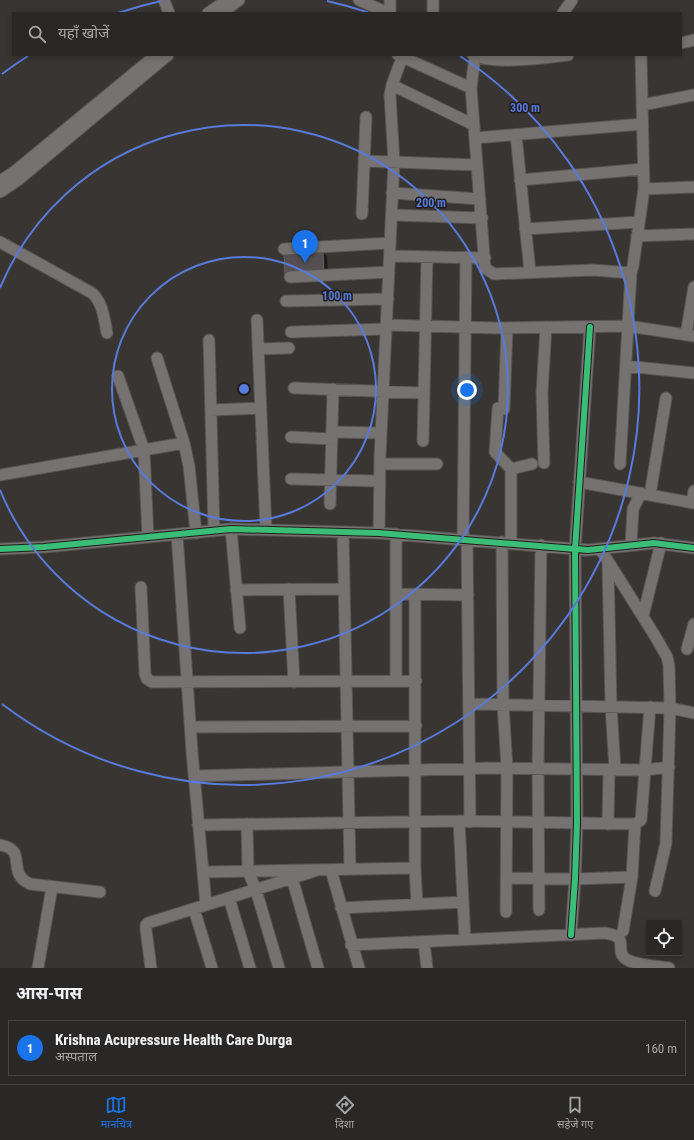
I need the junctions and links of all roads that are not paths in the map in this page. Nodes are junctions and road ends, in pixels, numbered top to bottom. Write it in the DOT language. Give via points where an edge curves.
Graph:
graph roads {
  1 [pos="164,0"];
  2 [pos="227,0"];
  3 [pos="239,0"];
  4 [pos="359,0"];
  5 [pos="390,0"];
  6 [pos="433,0"];
  7 [pos="572,0"];
  8 [pos="169,12"];
  9 [pos="209,12"];
  10 [pos="223,12"];
  11 [pos="387,12"];
  12 [pos="389,12"];
  13 [pos="434,12"];
  14 [pos="564,12"];
  15 [pos="694,40"];
  16 [pos="682,43"];
  17 [pos="155,56"];
  18 [pos="167,56"];
  19 [pos="401,56"];
  20 [pos="474,56"];
  21 [pos="557,56"];
  22 [pos="641,56"];
  23 [pos="499,57"];
  24 [pos="392,85"];
  25 [pos="471,88"];
  26 [pos="694,95"];
  27 [pos="642,105"];
  28 [pos="366,116"];
  29 [pos="642,124"];
  30 [pos="474,125"];
  31 [pos="516,135"];
  32 [pos="475,138"];
  33 [pos="364,161"];
  34 [pos="394,162"];
  35 [pos="477,165"];
  36 [pos="643,169"];
  37 [pos="520,180"];
  38 [pos="0,181"];
  39 [pos="694,187"];
  40 [pos="644,189"];
  41 [pos="0,192"];
  42 [pos="392,193"];
  43 [pos="480,199"];
  44 [pos="362,214"];
  45 [pos="392,215"];
  46 [pos="482,218"];
  47 [pos="639,222"];
  48 [pos="526,229"];
  49 [pos="694,234"];
  50 [pos="637,236"];
  51 [pos="0,242"];
  52 [pos="390,243"];
  53 [pos="284,249"];
  54 [pos="390,256"];
  55 [pos="427,257"];
  56 [pos="466,258"];
  57 [pos="485,258"];
  58 [pos="389,272"];
  59 [pos="530,272"];
  60 [pos="630,273"];
  61 [pos="290,277"];
  62 [pos="694,287"];
  63 [pos="388,299"];
  64 [pos="286,301"];
  65 [pos="257,320"];
  66 [pos="425,326"];
  67 [pos="590,326"];
  68 [pos="628,326"];
  69 [pos="386,327"];
  70 [pos="466,327"];
  71 [pos="546,327"];
  72 [pos="507,328"];
  73 [pos="292,332"];
  74 [pos="107,333"];
  75 [pos="690,335"];
  76 [pos="209,340"];
  77 [pos="259,348"];
  78 [pos="289,348"];
  79 [pos="157,358"];
  80 [pos="626,366"];
  81 [pos="694,373"];
  82 [pos="118,376"];
  83 [pos="294,388"];
  84 [pos="333,389"];
  85 [pos="383,391"];
  86 [pos="424,393"];
  87 [pos="666,398"];
  88 [pos="261,408"];
  89 [pos="211,410"];
  90 [pos="381,433"];
  91 [pos="332,435"];
  92 [pos="291,437"];
  93 [pos="423,441"];
  94 [pos="184,443"];
  95 [pos="144,450"];
  96 [pos="544,463"];
  97 [pos="380,464"];
  98 [pos="437,464"];
  99 [pos="532,464"];
  100 [pos="620,464"];
  101 [pos="511,468"];
  102 [pos="0,475"];
  103 [pos="291,478"];
  104 [pos="331,479"];
  105 [pos="380,480"];
  106 [pos="579,482"];
  107 [pos="694,491"];
  108 [pos="646,494"];
  109 [pos="693,503"];
  110 [pos="330,504"];
  111 [pos="231,529"];
  112 [pos="266,530"];
  113 [pos="214,531"];
  114 [pos="343,532"];
  115 [pos="196,533"];
  116 [pos="379,533"];
  117 [pos="177,534"];
  118 [pos="396,534"];
  119 [pos="148,537"];
  120 [pos="465,540"];
  121 [pos="506,543"];
  122 [pos="661,543"];
  123 [pos="632,545"];
  124 [pos="541,546"];
  125 [pos="694,548"];
  126 [pos="0,549"];
  127 [pos="575,549"];
  128 [pos="601,550"];
  129 [pos="608,562"];
  130 [pos="141,587"];
  131 [pos="289,589"];
  132 [pos="344,589"];
  133 [pos="236,590"];
  134 [pos="397,594"];
  135 [pos="415,595"];
  136 [pos="468,595"];
  137 [pos="643,616"];
  138 [pos="694,624"];
  139 [pos="240,628"];
  140 [pos="687,649"];
  141 [pos="396,681"];
  142 [pos="416,681"];
  143 [pos="294,682"];
  144 [pos="345,682"];
  145 [pos="187,683"];
  146 [pos="469,704"];
  147 [pos="503,704"];
  148 [pos="539,705"];
  149 [pos="575,706"];
  150 [pos="612,706"];
  151 [pos="650,707"];
  152 [pos="670,708"];
  153 [pos="694,713"];
  154 [pos="416,726"];
  155 [pos="190,727"];
  156 [pos="346,727"];
  157 [pos="669,767"];
  158 [pos="507,768"];
  159 [pos="470,769"];
  160 [pos="538,769"];
  161 [pos="577,770"];
  162 [pos="612,770"];
  163 [pos="645,770"];
  164 [pos="416,771"];
  165 [pos="347,772"];
  166 [pos="194,776"];
  167 [pos="459,821"];
  168 [pos="349,822"];
  169 [pos="415,822"];
  170 [pos="470,822"];
  171 [pos="506,822"];
  172 [pos="539,823"];
  173 [pos="576,823"];
  174 [pos="247,824"];
  175 [pos="608,824"];
  176 [pos="635,824"];
  177 [pos="198,825"];
  178 [pos="0,845"];
  179 [pos="415,868"];
  180 [pos="350,869"];
  181 [pos="318,870"];
  182 [pos="331,870"];
  183 [pos="248,871"];
  184 [pos="203,872"];
  185 [pos="292,878"];
  186 [pos="506,878"];
  187 [pos="539,878"];
  188 [pos="632,878"];
  189 [pos="575,879"];
  190 [pos="52,887"];
  191 [pos="256,890"];
  192 [pos="655,890"];
  193 [pos="100,892"];
  194 [pos="229,898"];
  195 [pos="463,902"];
  196 [pos="417,904"];
  197 [pos="206,905"];
  198 [pos="341,908"];
  199 [pos="194,909"];
  200 [pos="539,910"];
  201 [pos="506,912"];
  202 [pos="623,931"];
  203 [pos="571,935"];
  204 [pos="465,940"];
  205 [pos="424,942"];
  206 [pos="351,945"];
  207 [pos="38,968"];
  208 [pos="150,968"];
  209 [pos="212,968"];
  210 [pos="250,968"];
  211 [pos="279,968"];
  212 [pos="318,968"];
  213 [pos="359,968"];
  214 [pos="427,968"];
  215 [pos="669,968"];
  1 -- 8 [label="street"];
  2 -- 9 [label="street"];
  3 -- 10 [label="street"];
  4 -- 11 [label="street"];
  5 -- 12 [label="street"];
  6 -- 13 [label="street"];
  7 -- 14 [label="street"];
  15 -- 16 [label="street"];
  17 -- 38 [label="street"];
  18 -- 41 [label="street" via="18,180"];
  19 -- 24 [label="street"];
  19 -- 25 [label="street"];
  20 -- 23 [label="street"];
  20 -- 25 [label="street"];
  21 -- 23 [label="street"];
  22 -- 27 [label="street"];
  24 -- 30 [label="street"];
  24 -- 34 [label="street" via="390,95"];
  25 -- 30 [label="street"];
  26 -- 27 [label="street"];
  27 -- 29 [label="street"];
  28 -- 33 [label="street"];
  29 -- 31 [label="street"];
  29 -- 36 [label="street"];
  30 -- 32 [label="street"];
  31 -- 32 [label="street"];
  31 -- 37 [label="street"];
  32 -- 35 [label="street"];
  33 -- 34 [label="street"];
  33 -- 44 [label="street"];
  34 -- 35 [label="street"];
  34 -- 42 [label="street"];
  35 -- 43 [label="street"];
  36 -- 37 [label="street"];
  36 -- 40 [label="street"];
  37 -- 48 [label="street"];
  39 -- 40 [label="street"];
  40 -- 47 [label="street"];
  42 -- 43 [label="street"];
  42 -- 45 [label="street"];
  43 -- 46 [label="street"];
  45 -- 46 [label="street"];
  45 -- 52 [label="street"];
  46 -- 57 [label="street"];
  47 -- 48 [label="street"];
  47 -- 50 [label="street"];
  48 -- 59 [label="street"];
  49 -- 50 [label="street"];
  50 -- 60 [label="street"];
  51 -- 74 [label="street" via="92,293 101,305"];
  52 -- 53 [label="street"];
  52 -- 54 [label="street"];
  54 -- 55 [label="street"];
  54 -- 58 [label="street"];
  55 -- 56 [label="street"];
  55 -- 66 [label="street"];
  56 -- 57 [label="street"];
  56 -- 70 [label="street"];
  57 -- 59 [label="street" via="485,268 494,274"];
  58 -- 61 [label="street"];
  58 -- 63 [label="street"];
  59 -- 60 [label="street" via="593,270"];
  60 -- 68 [label="street"];
  62 -- 75 [label="street"];
  63 -- 64 [label="street"];
  63 -- 69 [label="street"];
  65 -- 77 [label="street"];
  66 -- 69 [label="street"];
  66 -- 70 [label="street"];
  66 -- 86 [label="street"];
  67 -- 68 [label="street"];
  67 -- 71 [label="street"];
  67 -- 106 [label="street"];
  68 -- 75 [label="street"];
  68 -- 80 [label="street"];
  69 -- 73 [label="street"];
  69 -- 85 [label="street"];
  70 -- 72 [label="street"];
  70 -- 120 [label="street"];
  71 -- 72 [label="street"];
  71 -- 96 [label="street" via="542,393"];
  72 -- 101 [label="street" via="495,452"];
  76 -- 89 [label="street"];
  77 -- 78 [label="street"];
  77 -- 88 [label="street"];
  79 -- 94 [label="street"];
  80 -- 81 [label="street"];
  80 -- 100 [label="street"];
  82 -- 95 [label="street"];
  83 -- 84 [label="street"];
  84 -- 85 [label="street"];
  84 -- 91 [label="street"];
  85 -- 86 [label="street"];
  85 -- 90 [label="street"];
  86 -- 93 [label="street"];
  87 -- 108 [label="street"];
  88 -- 89 [label="street"];
  88 -- 112 [label="street"];
  89 -- 113 [label="street"];
  90 -- 91 [label="street"];
  90 -- 97 [label="street"];
  91 -- 92 [label="street"];
  91 -- 104 [label="street"];
  94 -- 95 [label="street"];
  94 -- 115 [label="street"];
  95 -- 102 [label="street"];
  95 -- 119 [label="street"];
  97 -- 98 [label="street"];
  97 -- 105 [label="street"];
  99 -- 101 [label="street"];
  101 -- 121 [label="street"];
  103 -- 104 [label="street"];
  104 -- 105 [label="street"];
  104 -- 110 [label="street"];
  105 -- 116 [label="street"];
  106 -- 108 [label="street"];
  106 -- 127 [label="street"];
  107 -- 109 [label="street"];
  108 -- 109 [label="street"];
  108 -- 123 [label="street" via="633,509"];
  111 -- 112 [label="street"];
  111 -- 113 [label="street"];
  111 -- 133 [label="street"];
  112 -- 114 [label="street"];
  113 -- 115 [label="street"];
  114 -- 116 [label="street"];
  114 -- 132 [label="street"];
  115 -- 117 [label="street"];
  116 -- 118 [label="street"];
  117 -- 119 [label="street"];
  117 -- 145 [label="street"];
  118 -- 120 [label="street"];
  118 -- 134 [label="street"];
  119 -- 126 [label="street"];
  120 -- 121 [label="street"];
  120 -- 136 [label="street"];
  121 -- 124 [label="street"];
  121 -- 147 [label="street"];
  122 -- 123 [label="street"];
  122 -- 125 [label="street"];
  122 -- 137 [label="street"];
  123 -- 128 [label="street"];
  124 -- 127 [label="street"];
  124 -- 148 [label="street"];
  127 -- 128 [label="street"];
  127 -- 149 [label="street"];
  128 -- 129 [label="street"];
  129 -- 137 [label="street"];
  129 -- 150 [label="street"];
  130 -- 145 [label="street" via="147,679 152,682"];
  131 -- 132 [label="street"];
  131 -- 133 [label="street"];
  131 -- 143 [label="street"];
  132 -- 144 [label="street"];
  133 -- 139 [label="street"];
  134 -- 135 [label="street"];
  134 -- 141 [label="street"];
  135 -- 136 [label="street"];
  135 -- 142 [label="street"];
  136 -- 146 [label="street"];
  137 -- 152 [label="street" via="667,657"];
  138 -- 140 [label="street"];
  141 -- 142 [label="street"];
  141 -- 144 [label="street"];
  142 -- 154 [label="street"];
  143 -- 144 [label="street"];
  143 -- 145 [label="street"];
  144 -- 156 [label="street"];
  145 -- 155 [label="street"];
  146 -- 147 [label="street"];
  146 -- 159 [label="street"];
  147 -- 148 [label="street"];
  147 -- 158 [label="street"];
  148 -- 149 [label="street"];
  148 -- 160 [label="street"];
  149 -- 150 [label="street"];
  149 -- 161 [label="street"];
  150 -- 151 [label="street"];
  150 -- 162 [label="street"];
  151 -- 152 [label="street"];
  151 -- 163 [label="street"];
  152 -- 153 [label="street"];
  152 -- 157 [label="street"];
  154 -- 156 [label="street"];
  154 -- 164 [label="street"];
  155 -- 156 [label="street"];
  155 -- 166 [label="street"];
  156 -- 165 [label="street"];
  157 -- 163 [label="street"];
  157 -- 192 [label="street" via="666,843"];
  158 -- 159 [label="street"];
  158 -- 160 [label="street"];
  158 -- 171 [label="street"];
  159 -- 164 [label="street"];
  159 -- 170 [label="street"];
  160 -- 161 [label="street"];
  160 -- 172 [label="street"];
  161 -- 162 [label="street"];
  161 -- 173 [label="street"];
  162 -- 163 [label="street"];
  162 -- 175 [label="street"];
  163 -- 176 [label="street" via="641,820"];
  164 -- 165 [label="street"];
  164 -- 169 [label="street"];
  165 -- 166 [label="street"];
  165 -- 168 [label="street"];
  166 -- 177 [label="street"];
  167 -- 169 [label="street"];
  167 -- 170 [label="street"];
  167 -- 195 [label="street"];
  168 -- 169 [label="street"];
  168 -- 174 [label="street"];
  168 -- 180 [label="street"];
  169 -- 179 [label="street"];
  170 -- 171 [label="street"];
  171 -- 172 [label="street"];
  171 -- 186 [label="street"];
  172 -- 173 [label="street"];
  172 -- 187 [label="street"];
  173 -- 175 [label="street"];
  173 -- 189 [label="street"];
  174 -- 177 [label="street"];
  174 -- 183 [label="street"];
  175 -- 176 [label="street"];
  176 -- 188 [label="street"];
  177 -- 184 [label="street"];
  178 -- 190 [label="street" via="12,850 16,855 18,873 22,880 30,884"];
  179 -- 180 [label="street"];
  179 -- 196 [label="street"];
  180 -- 182 [label="street"];
  181 -- 182 [label="street"];
  181 -- 183 [label="street"];
  181 -- 185 [label="street"];
  182 -- 198 [label="street"];
  183 -- 184 [label="street"];
  183 -- 191 [label="street"];
  184 -- 197 [label="street"];
  185 -- 191 [label="street"];
  185 -- 212 [label="street"];
  186 -- 187 [label="street"];
  186 -- 201 [label="street"];
  187 -- 189 [label="street"];
  187 -- 200 [label="street"];
  188 -- 189 [label="street"];
  188 -- 202 [label="street"];
  189 -- 203 [label="street"];
  190 -- 193 [label="street"];
  190 -- 207 [label="street"];
  191 -- 194 [label="street"];
  191 -- 211 [label="street"];
  194 -- 197 [label="street"];
  194 -- 210 [label="street"];
  195 -- 196 [label="street"];
  195 -- 204 [label="street"];
  196 -- 198 [label="street"];
  197 -- 199 [label="street"];
  198 -- 206 [label="street"];
  199 -- 208 [label="street" via="146,925"];
  199 -- 209 [label="street"];
  203 -- 204 [label="street"];
  203 -- 215 [label="street" via="616,935 621,943 624,958"];
  204 -- 205 [label="street"];
  205 -- 206 [label="street"];
  205 -- 214 [label="street"];
  206 -- 213 [label="street"];
}
